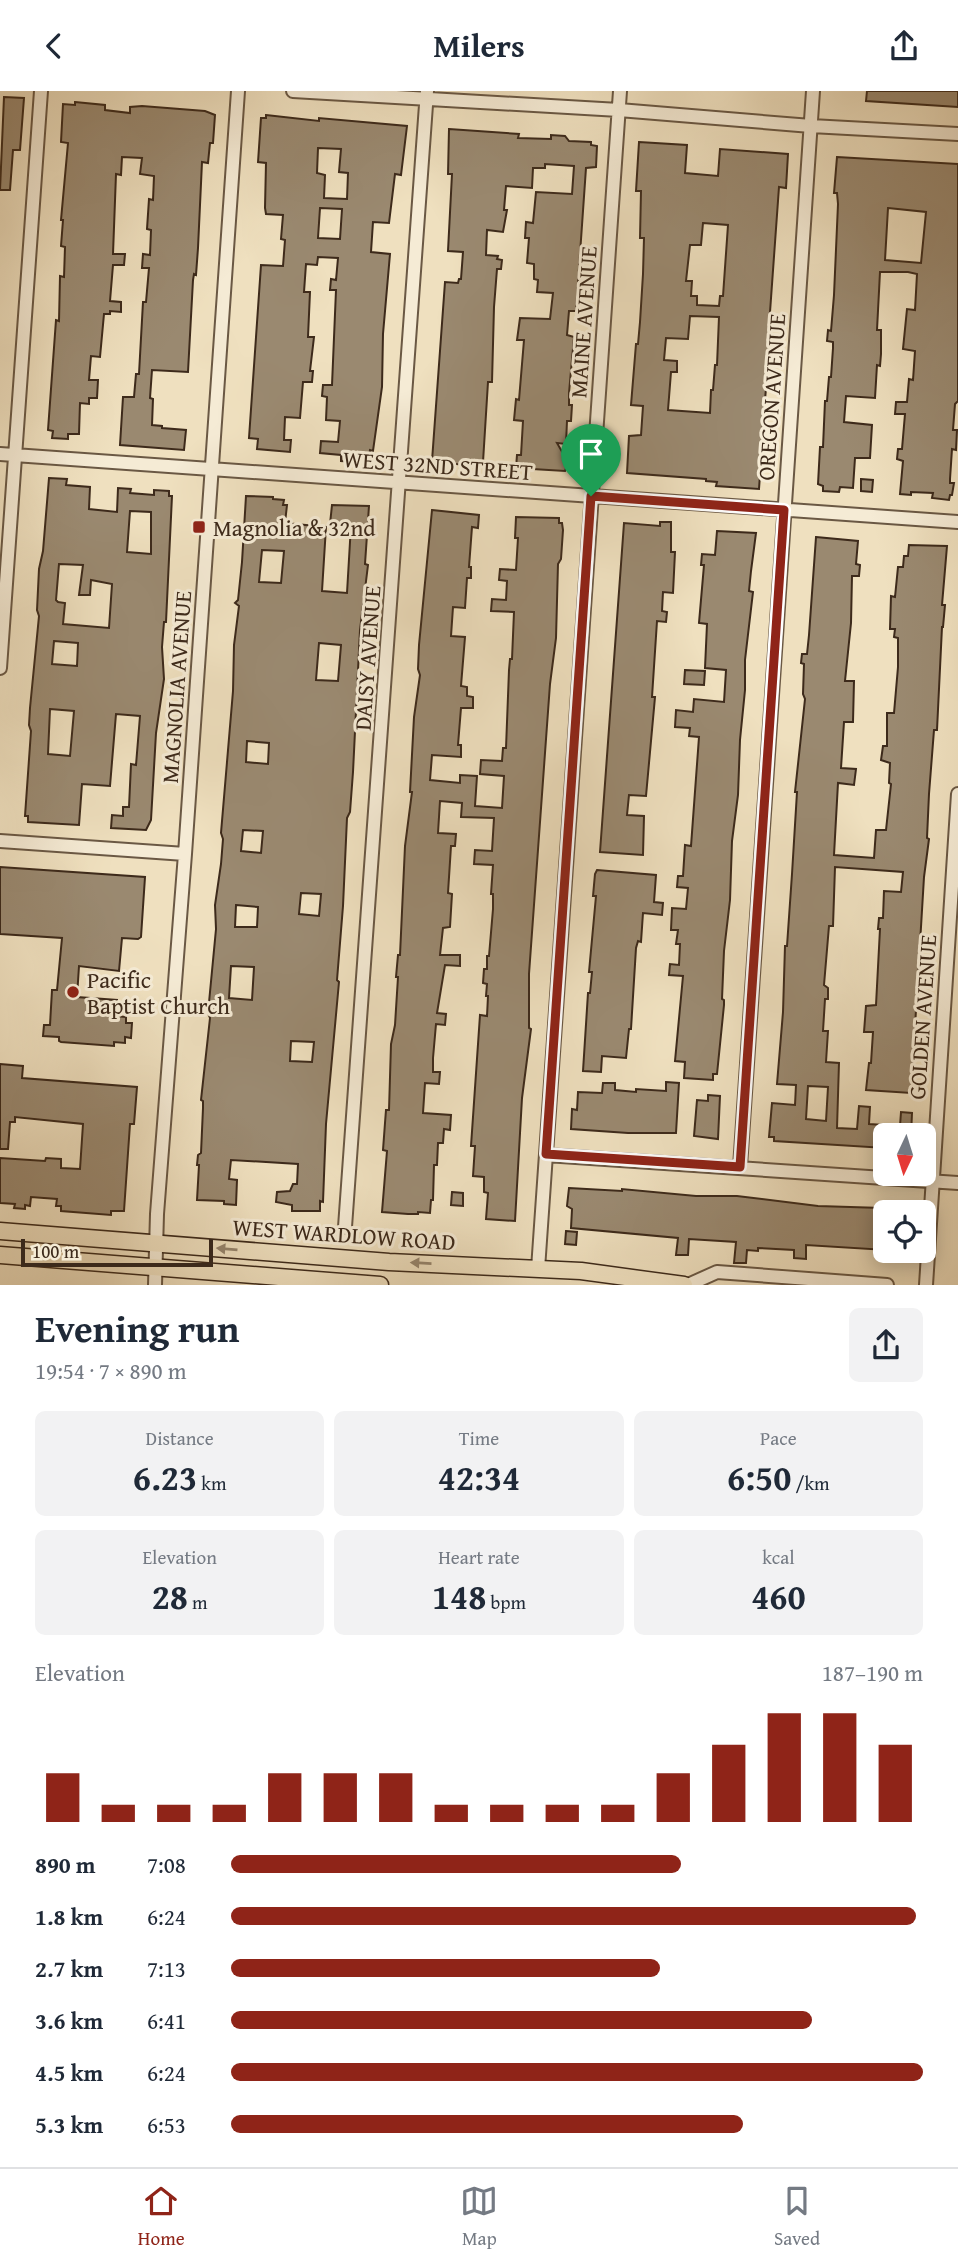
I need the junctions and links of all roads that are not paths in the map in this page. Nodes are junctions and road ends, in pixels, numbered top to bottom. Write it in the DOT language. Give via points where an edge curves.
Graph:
graph roads {
  1 [pos="41,91"];
  2 [pos="239,91"];
  3 [pos="293,91"];
  4 [pos="620,91"];
  5 [pos="813,91"];
  6 [pos="427,95"];
  7 [pos="619,110"];
  8 [pos="811,126"];
  9 [pos="958,134"];
  10 [pos="0,454"];
  11 [pos="15,455"];
  12 [pos="212,470"];
  13 [pos="400,483"];
  14 [pos="591,496"];
  15 [pos="784,510"];
  16 [pos="958,522"];
  17 [pos="0,668"];
  18 [pos="958,794"];
  19 [pos="0,841"];
  20 [pos="186,854"];
  21 [pos="936,1123"];
  22 [pos="546,1154"];
  23 [pos="740,1167"];
  24 [pos="873,1177"];
  25 [pos="936,1182"];
  26 [pos="958,1183"];
  27 [pos="932,1187"];
  28 [pos="345,1227"];
  29 [pos="0,1231"];
  30 [pos="156,1243"];
  31 [pos="0,1255"];
  32 [pos="156,1267"];
  33 [pos="538,1269"];
  34 [pos="155,1285"];
  35 [pos="380,1285"];
  36 [pos="686,1285"];
  37 [pos="887,1285"];
  38 [pos="926,1285"];
  1 -- 11 [label="street"];
  2 -- 12 [label="street, MAGNOLIA AVENUE"];
  3 -- 6 [label="street"];
  4 -- 7 [label="street, MAINE AVENUE"];
  5 -- 8 [label="street, OREGON AVENUE"];
  6 -- 7 [label="street"];
  6 -- 13 [label="street, DAISY AVENUE"];
  7 -- 8 [label="street"];
  7 -- 14 [label="street, MAINE AVENUE"];
  8 -- 9 [label="street"];
  8 -- 15 [label="street, OREGON AVENUE"];
  10 -- 11 [label="street, WEST 32ND STREET"];
  11 -- 12 [label="street, WEST 32ND STREET"];
  11 -- 17 [label="street"];
  12 -- 13 [label="street, WEST 32ND STREET"];
  12 -- 20 [label="street, MAGNOLIA AVENUE"];
  13 -- 14 [label="street, WEST 32ND STREET"];
  13 -- 28 [label="street, DAISY AVENUE"];
  14 -- 15 [label="street, WEST 32ND STREET"];
  14 -- 22 [label="street, MAINE AVENUE"];
  15 -- 16 [label="street, WEST 32ND STREET"];
  15 -- 23 [label="street, OREGON AVENUE"];
  18 -- 21 [label="street, GOLDEN AVENUE"];
  19 -- 20 [label="street"];
  20 -- 30 [label="street, MAGNOLIA AVENUE"];
  22 -- 23 [label="street"];
  22 -- 33 [label="street, MAINE AVENUE"];
  23 -- 24 [label="street"];
  25 -- 26 [label="street"];
  27 -- 38 [label="street, GOLDEN AVENUE"];
  29 -- 30 [label="main road, WEST WARDLOW ROAD"];
  30 -- 32 [label="street, MAGNOLIA AVENUE"];
  33 -- 30 [label="main road, WEST WARDLOW ROAD, one-way"];
  31 -- 32 [label="main road, WEST WARDLOW ROAD"];
  32 -- 34 [label="street, MAGNOLIA AVENUE"];
  32 -- 35 [label="main road, WEST WARDLOW ROAD"];
  33 -- 36 [label="main road, WEST WARDLOW ROAD"];
  36 -- 37 [label="street" via="717,1272"];
}
